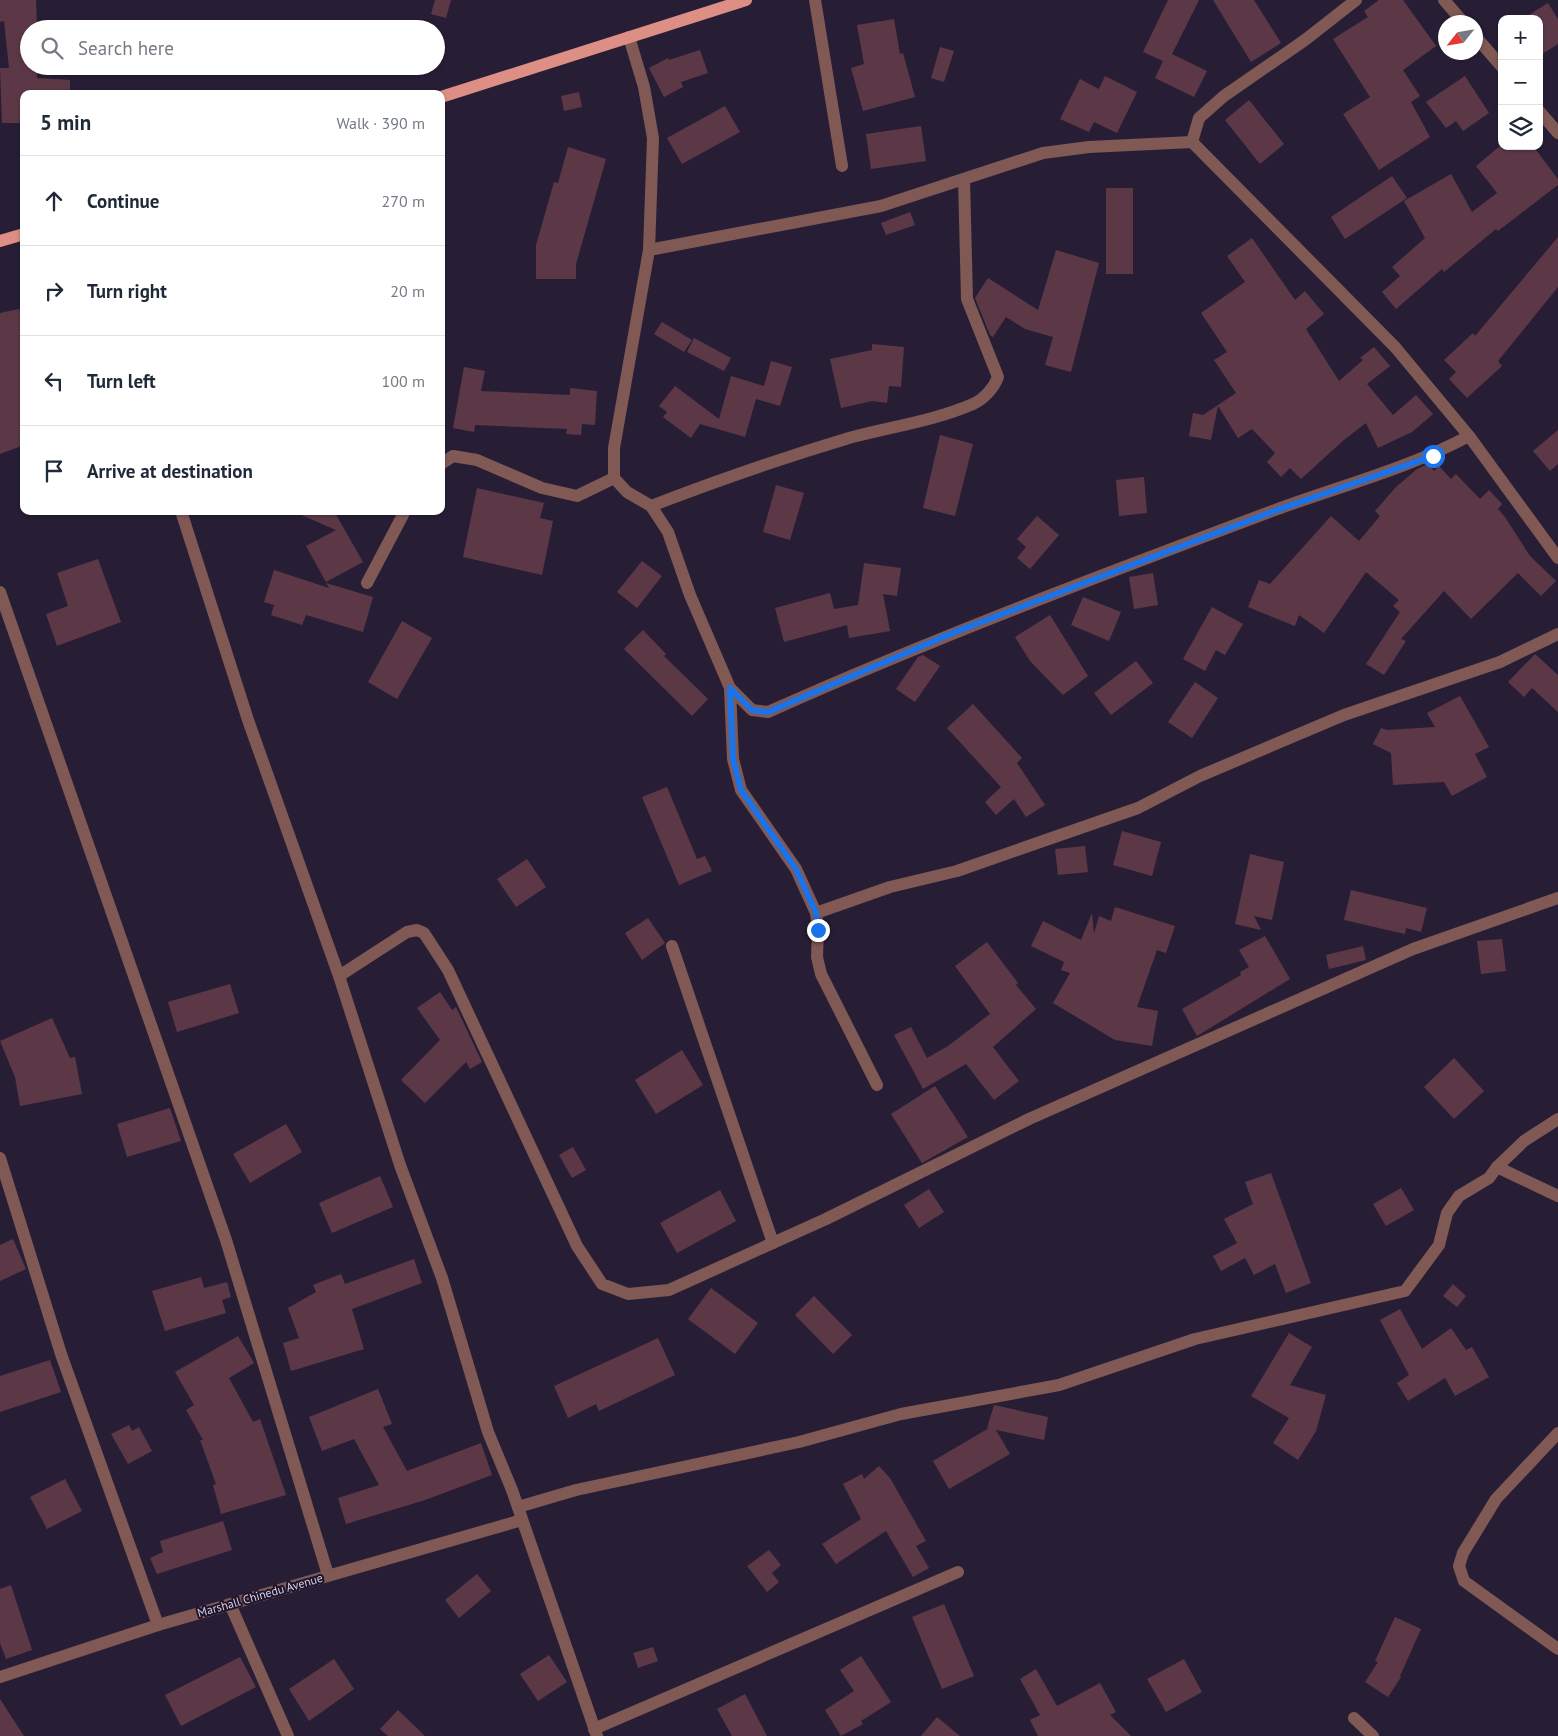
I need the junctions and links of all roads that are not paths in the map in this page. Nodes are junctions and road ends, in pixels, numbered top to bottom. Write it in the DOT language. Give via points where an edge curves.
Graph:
graph roads {
  1 [pos="746,0"];
  2 [pos="815,0"];
  3 [pos="1356,0"];
  4 [pos="1444,0"];
  5 [pos="1457,15"];
  6 [pos="629,37"];
  7 [pos="1483,45"];
  8 [pos="1498,63"];
  9 [pos="445,97"];
  10 [pos="1543,116"];
  11 [pos="1558,133"];
  12 [pos="1192,142"];
  13 [pos="842,166"];
  14 [pos="964,179"];
  15 [pos="20,235"];
  16 [pos="0,241"];
  17 [pos="649,250"];
  18 [pos="1469,436"];
  19 [pos="445,461"];
  20 [pos="614,478"];
  21 [pos="651,506"];
  22 [pos="182,515"];
  23 [pos="403,515"];
  24 [pos="1558,558"];
  25 [pos="367,583"];
  26 [pos="0,592"];
  27 [pos="1558,634"];
  28 [pos="730,688"];
  29 [pos="1558,898"];
  30 [pos="816,913"];
  31 [pos="672,946"];
  32 [pos="338,976"];
  33 [pos="877,1085"];
  34 [pos="1558,1119"];
  35 [pos="0,1158"];
  36 [pos="1497,1167"];
  37 [pos="1558,1196"];
  38 [pos="773,1243"];
  39 [pos="1558,1433"];
  40 [pos="518,1506"];
  41 [pos="522,1520"];
  42 [pos="958,1572"];
  43 [pos="328,1576"];
  44 [pos="230,1604"];
  45 [pos="158,1625"];
  46 [pos="1558,1648"];
  47 [pos="0,1677"];
  48 [pos="1354,1718"];
  49 [pos="595,1732"];
  50 [pos="288,1736"];
  51 [pos="1372,1736"];
  1 -- 6 [label="main road"];
  2 -- 13 [label="street"];
  3 -- 12 [label="street" via="1205,112 1199,118"];
  4 -- 5 [label="street"];
  6 -- 9 [label="main road"];
  6 -- 17 [label="street" via="644,87 653,138"];
  7 -- 8 [label="street"];
  10 -- 11 [label="street"];
  12 -- 14 [label="street" via="1089,147 1044,153"];
  12 -- 18 [label="street" via="1395,347"];
  14 -- 17 [label="street" via="881,206"];
  14 -- 21 [label="street" via="967,299 998,377 994,386 975,403 939,416 848,438"];
  15 -- 16 [label="main road"];
  17 -- 20 [label="street" via="614,448"];
  18 -- 24 [label="street"];
  18 -- 28 [label="street" via="1433,456 1277,510 955,632 768,712 752,710"];
  19 -- 20 [label="street" via="453,456 477,460 542,488 577,496"];
  20 -- 21 [label="street" via="627,492"];
  21 -- 28 [label="street" via="668,532 690,595"];
  22 -- 32 [label="street" via="251,729"];
  23 -- 25 [label="street"];
  26 -- 43 [label="street" via="226,1240"];
  27 -- 30 [label="street" via="1500,662 1344,715 1200,776 1138,808 957,871 890,887"];
  28 -- 30 [label="street" via="733,759 741,790 796,869"];
  29 -- 38 [label="street" via="1413,949 1029,1119"];
  30 -- 33 [label="street" via="817,957 821,974"];
  31 -- 38 [label="street"];
  32 -- 38 [label="street" via="407,932 417,930 424,933 448,970 577,1246 602,1284 628,1294 669,1290"];
  32 -- 40 [label="street" via="400,1165 442,1278 488,1432"];
  34 -- 36 [label="street" via="1524,1141"];
  35 -- 45 [label="street" via="61,1354"];
  36 -- 37 [label="street"];
  36 -- 40 [label="street" via="1489,1178 1458,1196 1447,1213 1439,1246 1406,1291 1196,1339 1059,1385 901,1414 799,1442 576,1490"];
  39 -- 46 [label="street" via="1496,1500 1463,1553 1459,1566 1464,1581"];
  40 -- 41 [label="street"];
  41 -- 43 [label="street, Marshall Chinedu Avenue"];
  41 -- 49 [label="street"];
  42 -- 49 [label="street"];
  43 -- 44 [label="street, Marshall Chinedu Avenue"];
  44 -- 45 [label="street, Marshall Chinedu Avenue"];
  44 -- 50 [label="street"];
  45 -- 47 [label="street, Marshall Chinedu Avenue"];
  48 -- 51 [label="street"];
}
